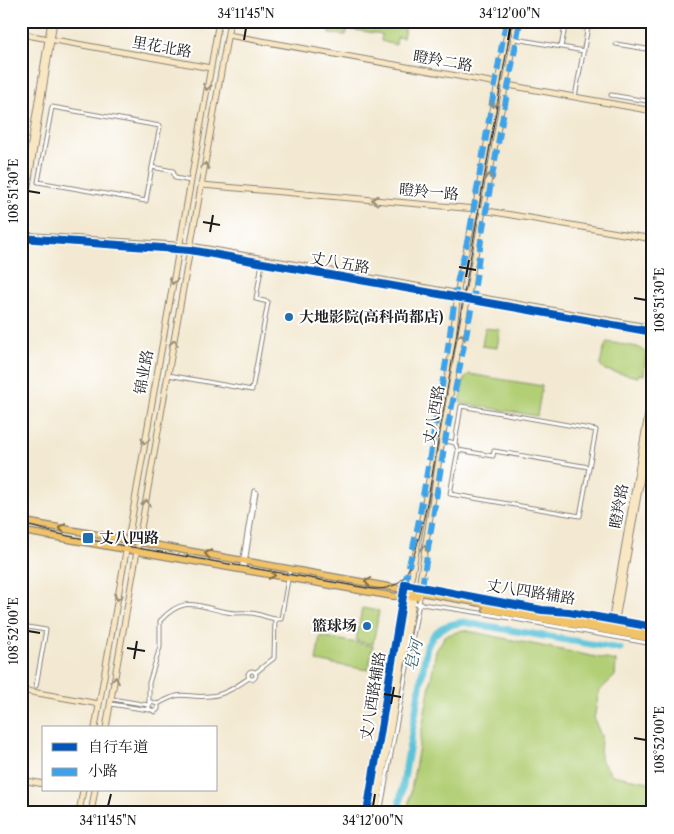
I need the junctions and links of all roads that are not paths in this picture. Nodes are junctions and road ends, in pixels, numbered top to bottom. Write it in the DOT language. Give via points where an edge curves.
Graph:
graph roads {
  1 [pos="52,21"];
  2 [pos="219,21"];
  3 [pos="230,21"];
  4 [pos="508,21"];
  5 [pos="517,21"];
  6 [pos="589,21"];
  7 [pos="588,28"];
  8 [pos="21,34"];
  9 [pos="228,35"];
  10 [pos="50,39"];
  11 [pos="516,39"];
  12 [pos="616,44"];
  13 [pos="561,47"];
  14 [pos="653,50"];
  15 [pos="584,51"];
  16 [pos="211,68"];
  17 [pos="653,70"];
  18 [pos="498,83"];
  19 [pos="506,84"];
  20 [pos="611,95"];
  21 [pos="575,97"];
  22 [pos="648,101"];
  23 [pos="653,102"];
  24 [pos="653,111"];
  25 [pos="152,167"];
  26 [pos="191,181"];
  27 [pos="202,185"];
  28 [pos="21,205"];
  29 [pos="476,209"];
  30 [pos="483,210"];
  31 [pos="21,230"];
  32 [pos="21,237"];
  33 [pos="653,239"];
  34 [pos="179,247"];
  35 [pos="191,248"];
  36 [pos="262,263"];
  37 [pos="457,296"];
  38 [pos="468,297"];
  39 [pos="653,328"];
  40 [pos="653,332"];
  41 [pos="168,375"];
  42 [pos="653,386"];
  43 [pos="653,410"];
  44 [pos="442,440"];
  45 [pos="455,443"];
  46 [pos="458,450"];
  47 [pos="589,467"];
  48 [pos="21,521"];
  49 [pos="21,531"];
  50 [pos="128,540"];
  51 [pos="139,542"];
  52 [pos="126,549"];
  53 [pos="138,551"];
  54 [pos="245,560"];
  55 [pos="290,568"];
  56 [pos="243,570"];
  57 [pos="289,578"];
  58 [pos="412,593"];
  59 [pos="419,604"];
  60 [pos="275,619"];
  61 [pos="614,620"];
  62 [pos="21,626"];
  63 [pos="653,627"];
  64 [pos="612,629"];
  65 [pos="653,634"];
  66 [pos="653,638"];
  67 [pos="653,644"];
  68 [pos="36,686"];
  69 [pos="21,690"];
  70 [pos="111,701"];
  71 [pos="99,704"];
  72 [pos="149,704"];
  73 [pos="158,704"];
  74 [pos="149,710"];
  75 [pos="95,726"];
  76 [pos="106,726"];
  77 [pos="21,780"];
  78 [pos="42,784"];
  79 [pos="83,792"];
  80 [pos="95,792"];
  81 [pos="79,813"];
  82 [pos="91,813"];
  83 [pos="367,813"];
  84 [pos="372,813"];
  85 [pos="376,813"];
  86 [pos="380,813"];
  1 -- 10 [label="street"];
  2 -- 16 [label="street, 锦业路"];
  3 -- 9 [label="street, 锦业路"];
  4 -- 18 [label="street, 丈八西路"];
  5 -- 19 [label="street, 丈八西路"];
  6 -- 7 [label="street"];
  7 -- 13 [label="street" via="565,27"];
  7 -- 15 [label="street"];
  8 -- 10 [label="street, 里花北路"];
  9 -- 18 [label="street, 瞪羚二路"];
  27 -- 9 [label="street, 锦业路, one-way"];
  10 -- 16 [label="street, 里花北路"];
  10 -- 28 [label="street"];
  10 -- 31 [label="street"];
  11 -- 13 [label="street"];
  12 -- 14 [label="street"];
  13 -- 15 [label="street"];
  15 -- 21 [label="street"];
  16 -- 26 [label="street, 锦业路, one-way"];
  17 -- 22 [label="street"];
  18 -- 19 [label="street, 瞪羚二路"];
  18 -- 29 [label="street, 丈八西路, one-way"];
  19 -- 21 [label="street, 瞪羚二路"];
  30 -- 19 [label="street, 丈八西路, one-way"];
  20 -- 22 [label="street"];
  21 -- 24 [label="street, 瞪羚二路"];
  22 -- 23 [label="street"];
  25 -- 25 [label="street" via="146,201 38,182 52,107 160,126"];
  25 -- 26 [label="street" via="173,171 175,178"];
  26 -- 34 [label="street, 锦业路"];
  29 -- 27 [label="street, 瞪羚一路, one-way"];
  27 -- 35 [label="street, 锦业路"];
  29 -- 30 [label="street, 瞪羚一路"];
  29 -- 37 [label="street, 丈八西路"];
  30 -- 33 [label="street, 瞪羚一路"];
  30 -- 38 [label="street, 丈八西路"];
  32 -- 34 [label="street, 丈八五路"];
  34 -- 35 [label="street, 丈八五路"];
  34 -- 50 [label="street, 锦业路, one-way"];
  35 -- 36 [label="street, 丈八五路"];
  35 -- 37 [label="street, 丈八五路"];
  41 -- 35 [label="street, 锦业路, one-way"];
  36 -- 37 [label="street, 丈八五路"];
  36 -- 41 [label="street" via="256,299 268,302 252,390"];
  37 -- 38 [label="street, 丈八五路"];
  37 -- 58 [label="street, 丈八西路" via="450,364 410,578"];
  38 -- 39 [label="street, 丈八五路"];
  38 -- 40 [label="street, 丈八五路"];
  44 -- 38 [label="street, 丈八西路, one-way"];
  51 -- 41 [label="street, 锦业路, one-way"];
  42 -- 61 [label="street, 瞪羚路"];
  43 -- 61 [label="street, 瞪羚路"];
  44 -- 45 [label="street"];
  58 -- 44 [label="street, 丈八西路, one-way" via="420,581"];
  45 -- 46 [label="street"];
  45 -- 47 [label="street" via="461,406 596,430"];
  46 -- 47 [label="street" via="493,456 494,451"];
  46 -- 47 [label="street" via="450,494 580,516"];
  50 -- 48 [label="main road, one-way"];
  49 -- 52 [label="main road"];
  50 -- 51 [label="main road"];
  50 -- 52 [label="street, 锦业路"];
  51 -- 53 [label="street, 锦业路"];
  54 -- 51 [label="main road, one-way"];
  52 -- 53 [label="main road"];
  52 -- 71 [label="street, 锦业路, one-way"];
  53 -- 56 [label="main road"];
  70 -- 53 [label="street, 锦业路, one-way"];
  54 -- 54 [label="street" via="256,492 254,492"];
  54 -- 55 [label="main road"];
  54 -- 56 [label="street"];
  55 -- 57 [label="street"];
  58 -- 55 [label="main road, one-way" via="393,586"];
  56 -- 57 [label="main road, one-way"];
  57 -- 58 [label="main road" via="392,596"];
  57 -- 60 [label="street" via="281,619"];
  58 -- 59 [label="street, 丈八西路辅路"];
  58 -- 59 [label="street, 丈八四路辅路"];
  58 -- 61 [label="street, 丈八四路辅路"];
  58 -- 64 [label="main road"];
  58 -- 83 [label="street, 丈八西路辅路"];
  58 -- 84 [label="street, 丈八西路"];
  58 -- 85 [label="street, 丈八西路"];
  59 -- 67 [label="street, 丈八四路辅路"];
  59 -- 86 [label="street, 丈八西路辅路"];
  60 -- 72 [label="street" via="252,613 226,612 194,603 171,609 160,621 160,648 149,682"];
  60 -- 73 [label="street" via="274,658 255,673 249,672 249,678 221,693 203,696 177,694"];
  61 -- 63 [label="street, 丈八四路辅路"];
  61 -- 64 [label="street, 瞪羚路"];
  62 -- 68 [label="street" via="46,630"];
  64 -- 65 [label="main road"];
  64 -- 66 [label="main road"];
  69 -- 71 [label="street"];
  70 -- 72 [label="street"];
  70 -- 74 [label="street"];
  70 -- 76 [label="street, 锦业路"];
  71 -- 75 [label="street, 锦业路"];
  72 -- 73 [label="street" via="153,701"];
  72 -- 74 [label="street"];
  73 -- 74 [label="street" via="157,711"];
  77 -- 78 [label="street"];
  79 -- 81 [label="street"];
  80 -- 82 [label="street"];
}
